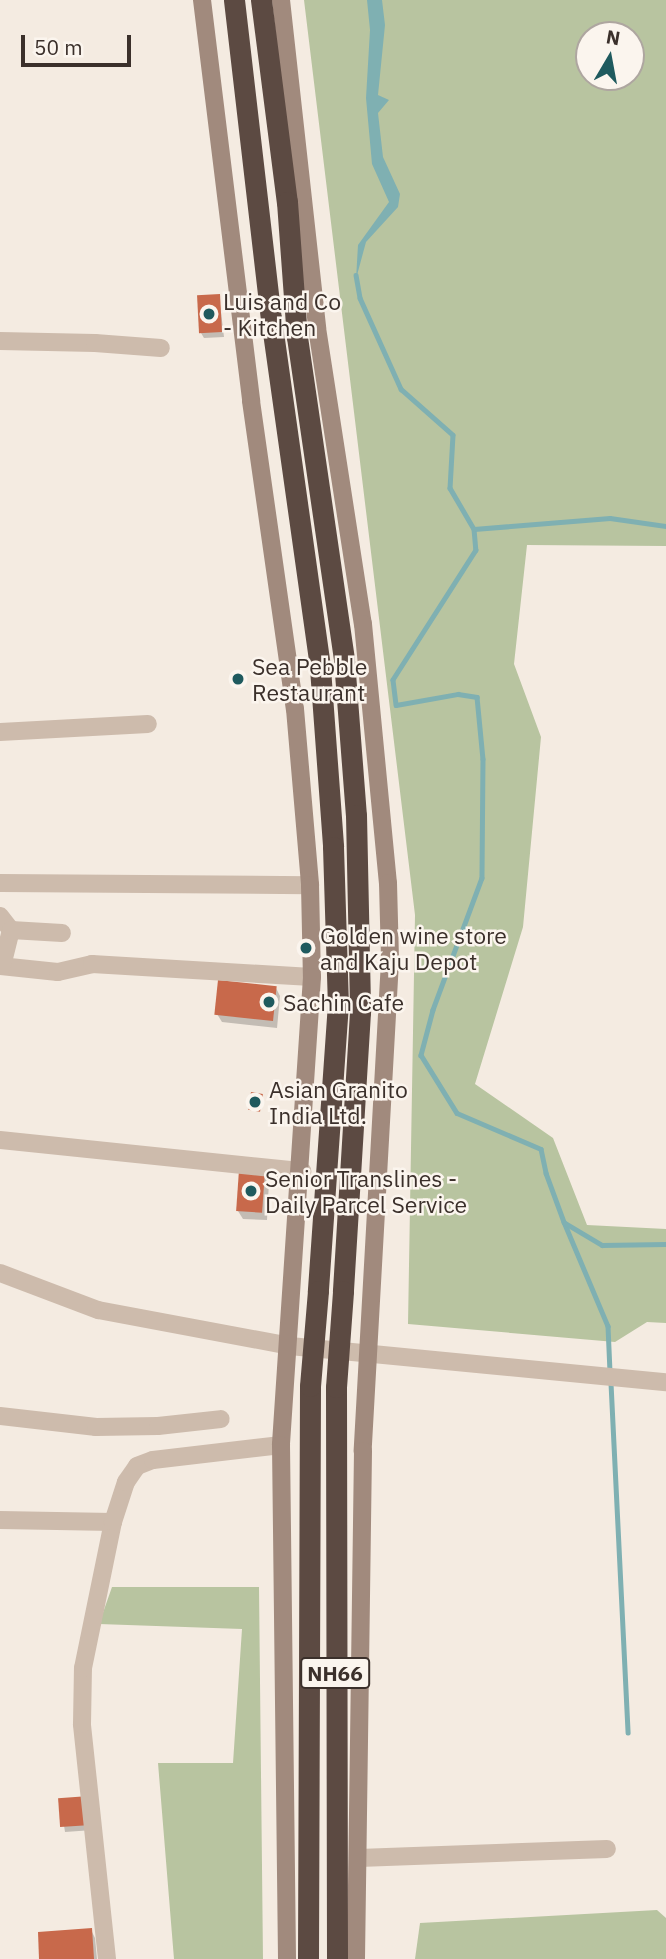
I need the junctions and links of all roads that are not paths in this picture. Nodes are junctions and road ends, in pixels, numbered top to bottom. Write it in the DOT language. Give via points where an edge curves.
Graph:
graph roads {
  1 [pos="202,0"];
  2 [pos="234,0"];
  3 [pos="261,0"];
  4 [pos="281,0"];
  5 [pos="0,341"];
  6 [pos="161,348"];
  7 [pos="148,724"];
  8 [pos="0,732"];
  9 [pos="0,883"];
  10 [pos="310,885"];
  11 [pos="6,923"];
  12 [pos="62,933"];
  13 [pos="1,966"];
  14 [pos="312,976"];
  15 [pos="0,1140"];
  16 [pos="302,1171"];
  17 [pos="0,1273"];
  18 [pos="290,1346"];
  19 [pos="368,1355"];
  20 [pos="666,1382"];
  21 [pos="0,1416"];
  22 [pos="221,1419"];
  23 [pos="281,1445"];
  24 [pos="0,1520"];
  25 [pos="113,1522"];
  26 [pos="607,1849"];
  27 [pos="359,1858"];
  28 [pos="107,1959"];
  29 [pos="287,1959"];
  30 [pos="307,1959"];
  31 [pos="337,1959"];
  32 [pos="356,1959"];
  1 -- 10 [label="street" via="251,401 295,709"];
  2 -- 30 [label="highway, NH66, bridge" via="271,318 320,668 333,847 338,1003 310,1386"];
  3 -- 31 [label="highway, NH66, bridge" via="287,202 297,337 344,660 356,815 360,1012 336,1387"];
  4 -- 19 [label="street" via="317,328 363,624 388,883 390,961"];
  5 -- 6 [label="street"];
  7 -- 8 [label="street"];
  9 -- 10 [label="street"];
  10 -- 14 [label="street"];
  11 -- 12 [label="street"];
  11 -- 13 [label="street"];
  13 -- 14 [label="street" via="58,972 92,964"];
  14 -- 16 [label="street"];
  15 -- 16 [label="street"];
  16 -- 18 [label="street"];
  17 -- 18 [label="street" via="98,1310"];
  18 -- 19 [label="street"];
  18 -- 23 [label="street"];
  19 -- 20 [label="street"];
  19 -- 27 [label="street"];
  21 -- 22 [label="street" via="96,1427"];
  23 -- 25 [label="street" via="153,1460 137,1466 126,1482"];
  23 -- 29 [label="street"];
  24 -- 25 [label="street"];
  25 -- 28 [label="street" via="83,1668 82,1724"];
  26 -- 27 [label="street"];
  27 -- 32 [label="street"];
}
